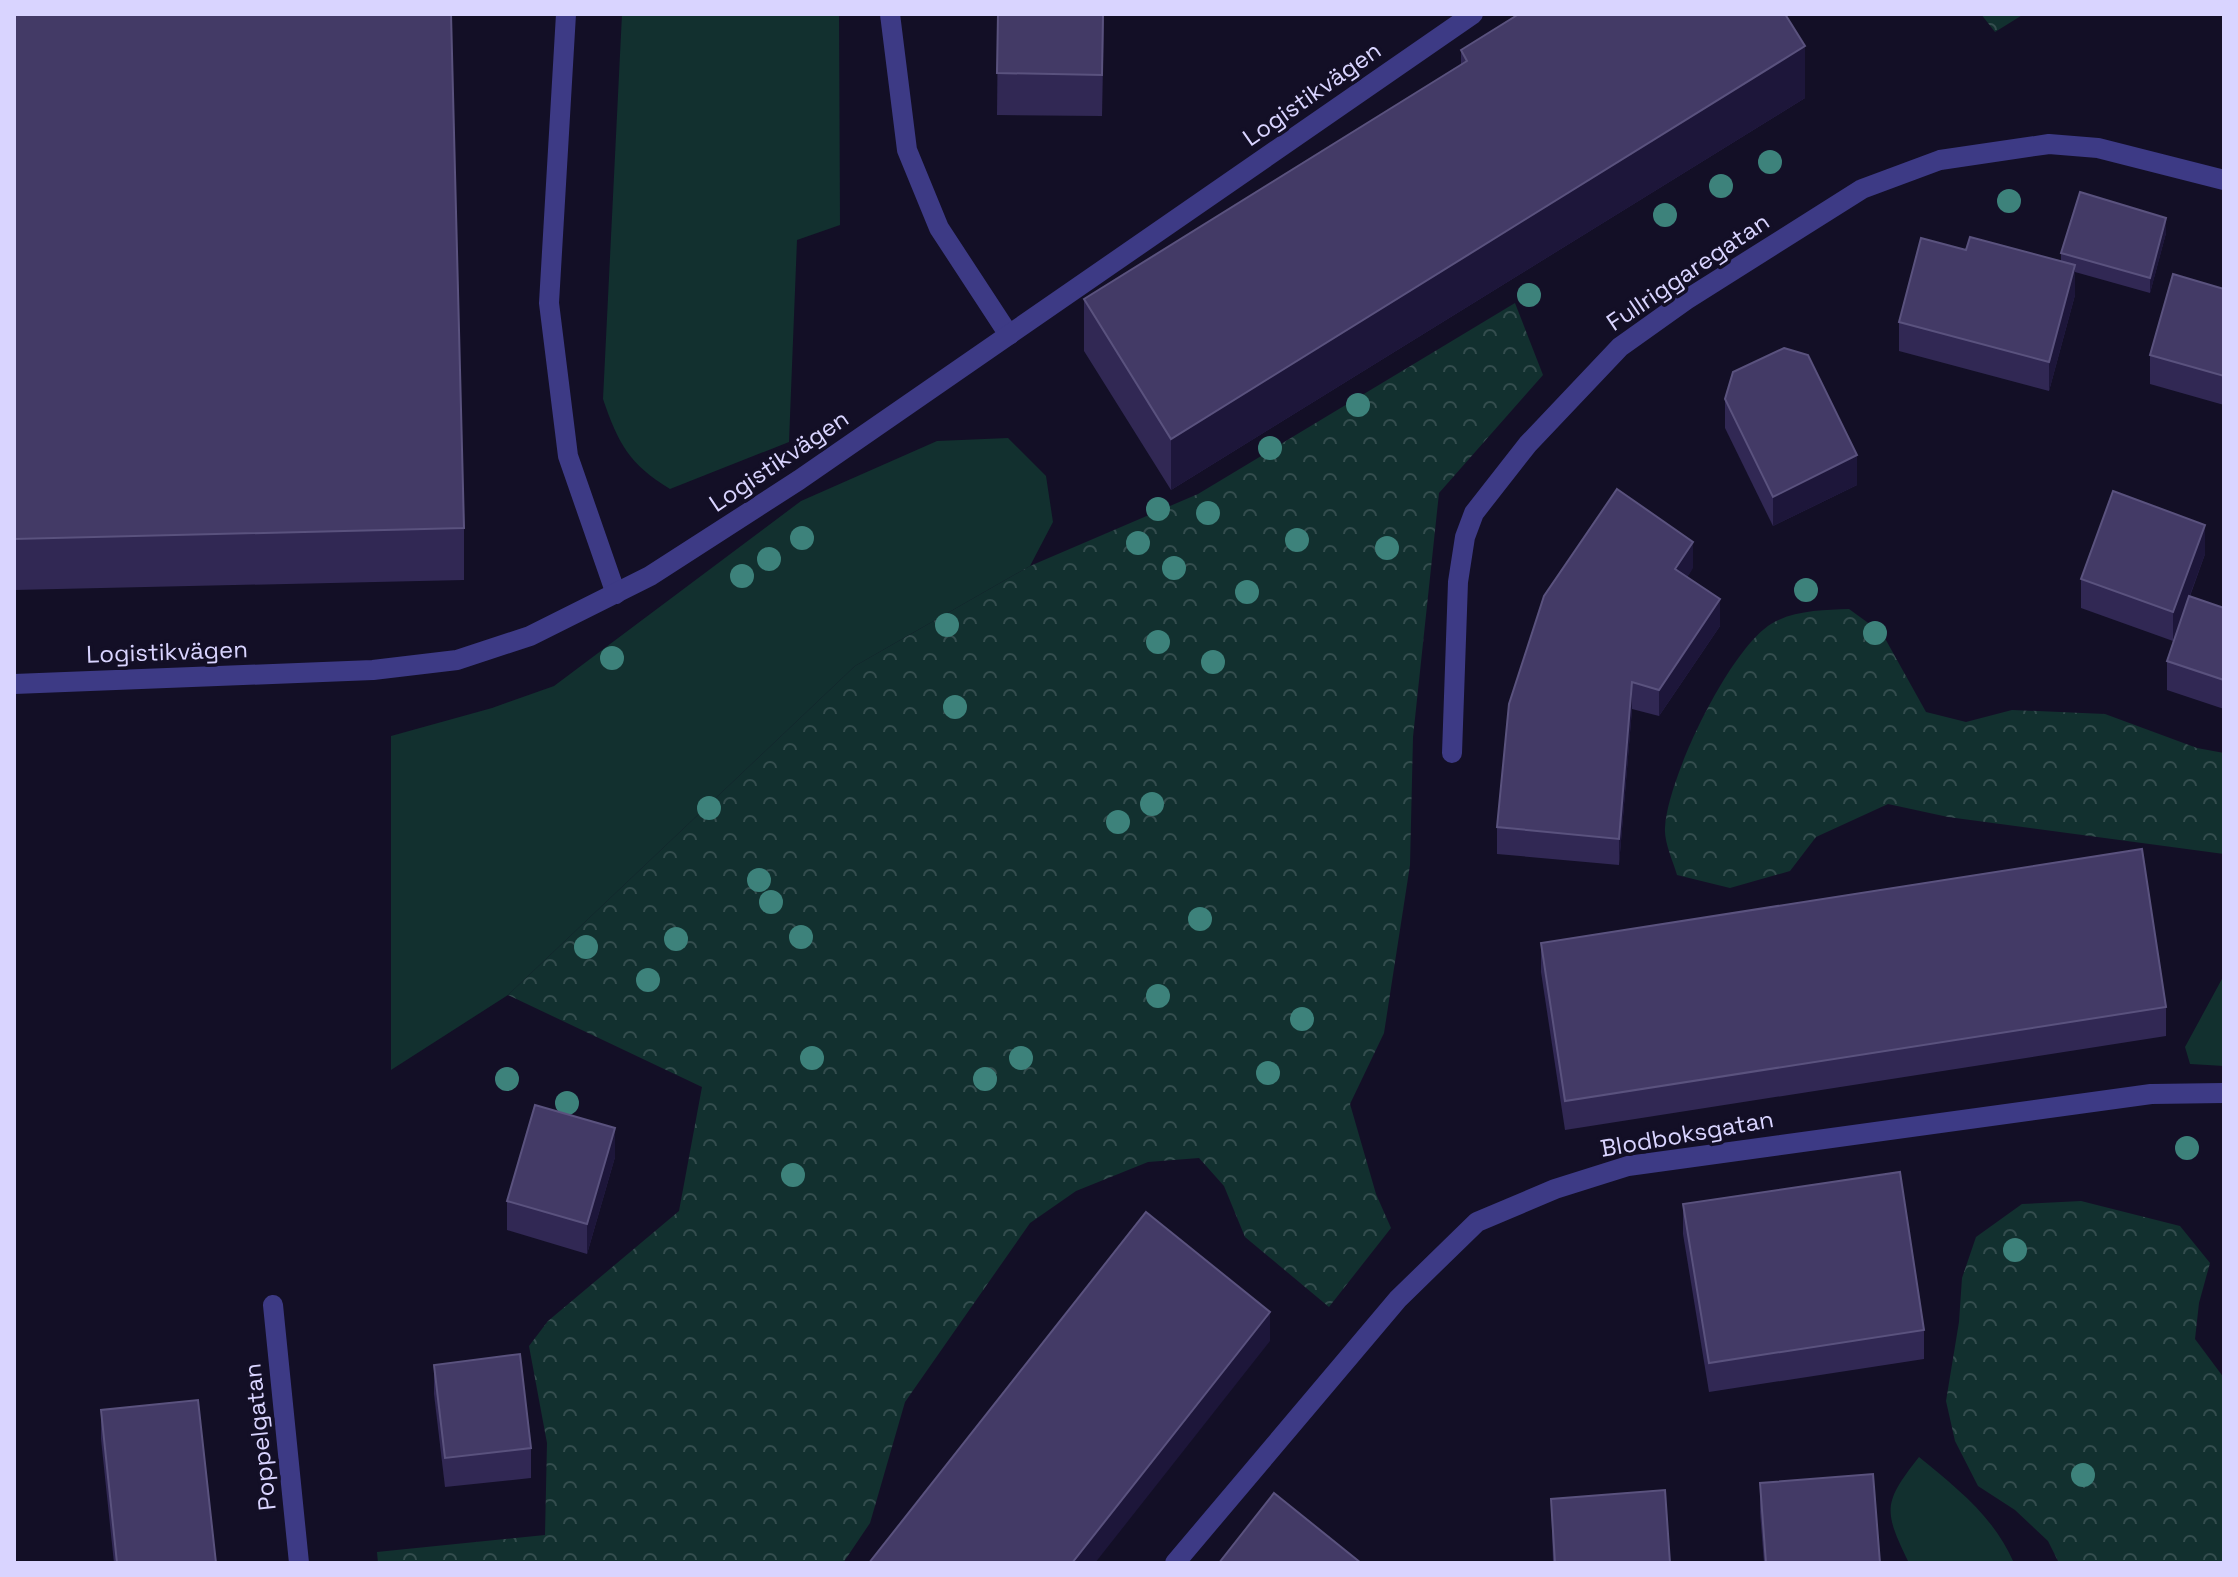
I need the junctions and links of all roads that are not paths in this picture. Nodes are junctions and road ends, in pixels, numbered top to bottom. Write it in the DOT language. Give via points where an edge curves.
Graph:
graph roads {
  1 [pos="566,14"];
  2 [pos="890,14"];
  3 [pos="1473,14"];
  4 [pos="2224,180"];
  5 [pos="1009,335"];
  6 [pos="616,594"];
  7 [pos="14,684"];
  8 [pos="1452,753"];
  9 [pos="2224,1093"];
  10 [pos="273,1305"];
  11 [pos="299,1563"];
  12 [pos="1175,1563"];
  1 -- 6 [label="street" via="549,303 568,456"];
  2 -- 5 [label="street" via="907,150 939,228"];
  3 -- 5 [label="street, Logistikvägen"];
  4 -- 8 [label="street, Fullriggaregatan" via="2098,148 2049,144 1940,160 1862,189 1620,347 1528,444 1474,513 1458,582"];
  5 -- 6 [label="street, Logistikvägen" via="799,480"];
  6 -- 7 [label="street, Logistikvägen" via="530,636 457,660 373,670"];
  9 -- 12 [label="street, Blodboksgatan" via="2151,1094 1628,1166 1477,1222 1378,1322"];
  10 -- 11 [label="street, Poppelgatan"];
}
